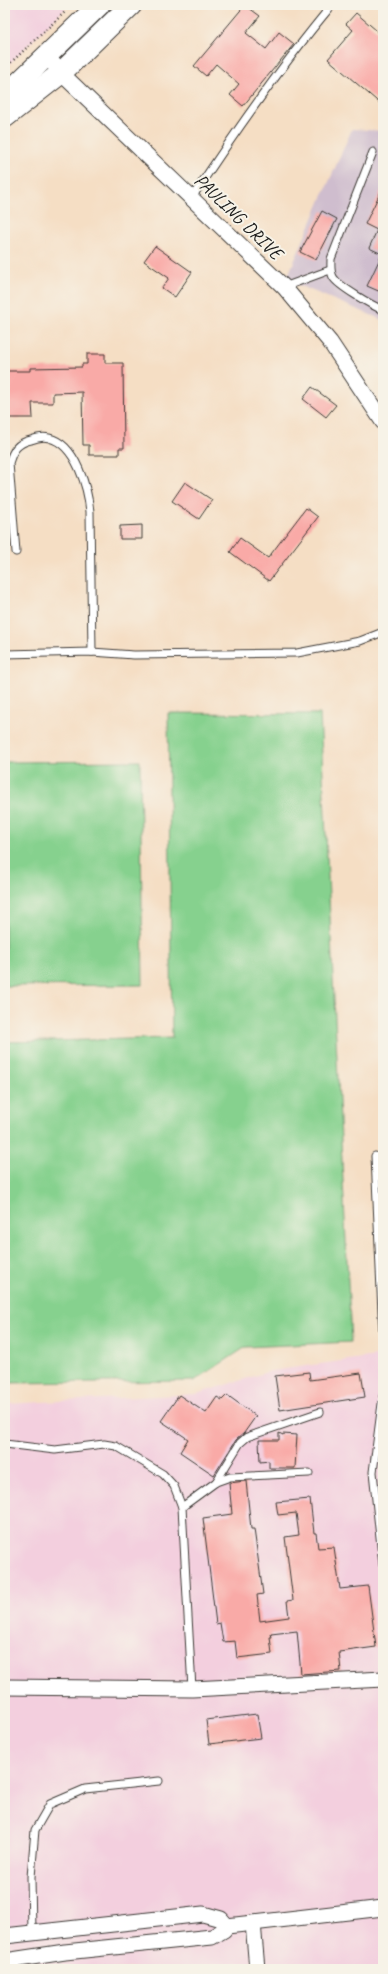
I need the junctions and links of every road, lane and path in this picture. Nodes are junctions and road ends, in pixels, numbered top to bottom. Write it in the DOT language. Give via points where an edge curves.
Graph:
graph roads {
  1 [pos="99,5"];
  2 [pos="130,5"];
  3 [pos="332,5"];
  4 [pos="67,10"];
  5 [pos="47,56"];
  6 [pos="5,68"];
  7 [pos="61,73"];
  8 [pos="5,96"];
  9 [pos="5,117"];
  10 [pos="373,152"];
  11 [pos="192,199"];
  12 [pos="330,270"];
  13 [pos="284,287"];
  14 [pos="383,310"];
  15 [pos="383,422"];
  16 [pos="16,552"];
  17 [pos="383,632"];
  18 [pos="92,652"];
  19 [pos="5,654"];
  20 [pos="375,1156"];
  21 [pos="383,1336"];
  22 [pos="383,1396"];
  23 [pos="320,1412"];
  24 [pos="5,1444"];
  25 [pos="309,1473"];
  26 [pos="216,1482"];
  27 [pos="182,1507"];
  28 [pos="383,1565"];
  29 [pos="383,1680"];
  30 [pos="5,1687"];
  31 [pos="192,1689"];
  32 [pos="159,1781"];
  33 [pos="383,1908"];
  34 [pos="253,1923"];
  35 [pos="227,1926"];
  36 [pos="61,1931"];
  37 [pos="32,1932"];
  38 [pos="5,1936"];
  39 [pos="65,1952"];
  40 [pos="5,1961"];
  41 [pos="257,1969"];
  1 -- 5 [label="main road"];
  2 -- 7 [label="main road"];
  3 -- 11 [label="lane" via="222,152"];
  4 -- 6 [label="path"];
  5 -- 7 [label="street, PAULING DRIVE"];
  5 -- 8 [label="main road"];
  7 -- 9 [label="main road"];
  7 -- 11 [label="street, PAULING DRIVE"];
  10 -- 12 [label="lane" via="331,259"];
  11 -- 13 [label="street, PAULING DRIVE"];
  12 -- 13 [label="lane"];
  12 -- 14 [label="lane" via="334,279 371,305"];
  13 -- 15 [label="street, PAULING DRIVE" via="330,342"];
  16 -- 18 [label="lane" via="9,463 16,446 48,437 67,449 81,473 88,492"];
  17 -- 18 [label="lane" via="360,641 297,652 134,655"];
  18 -- 19 [label="lane"];
  20 -- 21 [label="lane"];
  22 -- 28 [label="lane" via="373,1472"];
  23 -- 26 [label="lane" via="246,1438"];
  24 -- 27 [label="lane" via="55,1450 104,1444 116,1446 163,1474 174,1486"];
  25 -- 26 [label="lane" via="230,1477"];
  26 -- 27 [label="lane"];
  27 -- 31 [label="lane"];
  29 -- 31 [label="street"];
  30 -- 31 [label="street"];
  32 -- 37 [label="lane" via="85,1788 50,1804 36,1830 31,1877"];
  33 -- 34 [label="street"];
  34 -- 35 [label="street"];
  34 -- 41 [label="street"];
  35 -- 36 [label="street" via="222,1919 203,1914"];
  35 -- 39 [label="street" via="212,1937"];
  36 -- 37 [label="street"];
  36 -- 39 [label="street"];
  37 -- 38 [label="street"];
  39 -- 40 [label="street"];
}
